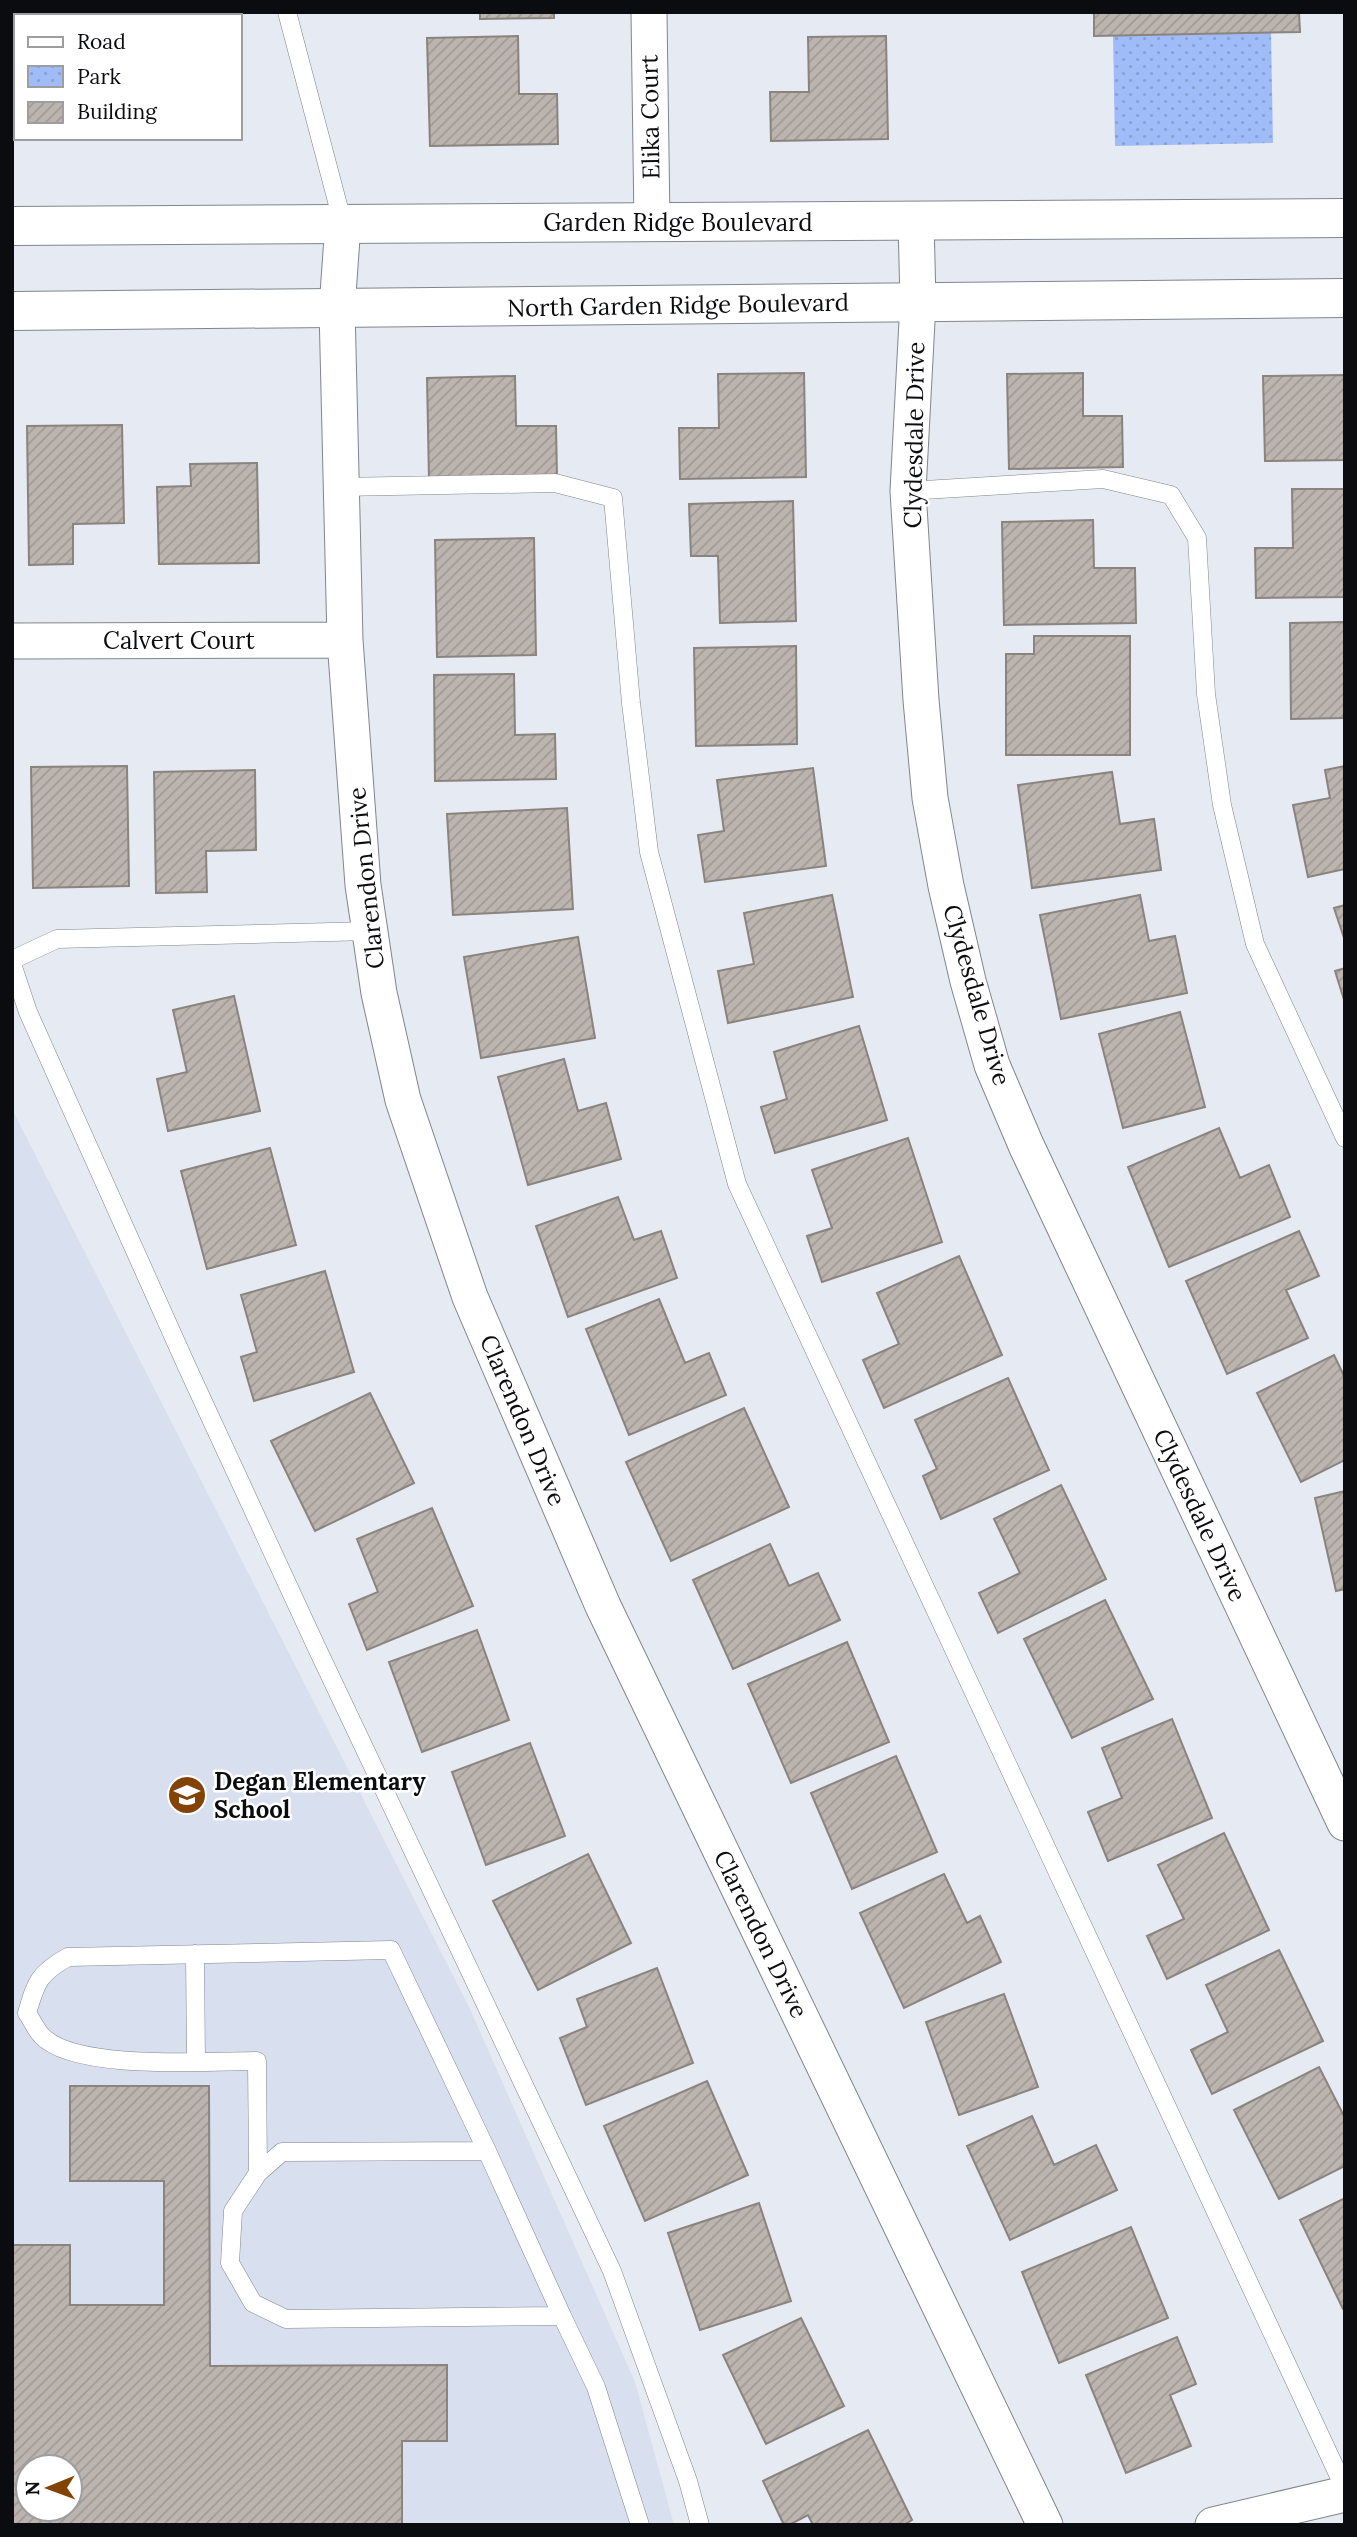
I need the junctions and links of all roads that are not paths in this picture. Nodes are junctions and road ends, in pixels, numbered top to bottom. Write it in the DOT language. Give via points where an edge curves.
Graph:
graph roads {
  1 [pos="287,12"];
  2 [pos="649,12"];
  3 [pos="1345,218"];
  4 [pos="916,221"];
  5 [pos="652,223"];
  6 [pos="343,225"];
  7 [pos="12,226"];
  8 [pos="1345,298"];
  9 [pos="918,303"];
  10 [pos="337,309"];
  11 [pos="12,312"];
  12 [pos="341,487"];
  13 [pos="908,491"];
  14 [pos="345,640"];
  15 [pos="12,641"];
  16 [pos="370,931"];
  17 [pos="12,962"];
  18 [pos="1345,1138"];
  19 [pos="1345,1823"];
  20 [pos="195,1954"];
  21 [pos="196,2061"];
  22 [pos="487,2151"];
  23 [pos="258,2172"];
  24 [pos="562,2316"];
  25 [pos="1345,2492"];
  26 [pos="640,2525"];
  27 [pos="700,2525"];
  28 [pos="1045,2525"];
  29 [pos="1213,2525"];
  1 -- 6 [label="lane"];
  2 -- 5 [label="street, Elika Court"];
  3 -- 4 [label="main road, Garden Ridge Boulevard"];
  4 -- 5 [label="main road, Garden Ridge Boulevard"];
  4 -- 9 [label="street, Clydesdale Drive"];
  5 -- 6 [label="main road, Garden Ridge Boulevard"];
  6 -- 7 [label="main road, Garden Ridge Boulevard"];
  6 -- 10 [label="street, Clarendon Drive"];
  8 -- 9 [label="main road, North Garden Ridge Boulevard"];
  9 -- 10 [label="main road, North Garden Ridge Boulevard"];
  9 -- 13 [label="street, Clydesdale Drive"];
  10 -- 11 [label="main road, North Garden Ridge Boulevard"];
  10 -- 12 [label="street, Clarendon Drive"];
  12 -- 14 [label="street, Clarendon Drive"];
  12 -- 25 [label="lane" via="555,483 612,498 649,852 737,1184"];
  13 -- 18 [label="lane" via="1103,479 1171,495 1197,538 1206,694 1222,805 1255,944"];
  13 -- 19 [label="street, Clydesdale Drive" via="930,798 968,981 992,1065"];
  14 -- 15 [label="street, Calvert Court"];
  14 -- 16 [label="street, Clarendon Drive"];
  16 -- 17 [label="lane" via="57,939"];
  16 -- 28 [label="street, Clarendon Drive" via="403,1100 475,1309 603,1606"];
  17 -- 27 [label="lane" via="28,1012 188,1369 612,2271"];
  20 -- 21 [label="lane"];
  20 -- 21 [label="lane" via="68,1957 47,1968 34,1988 27,2013 42,2037 66,2051 98,2059"];
  20 -- 22 [label="lane" via="391,1950"];
  21 -- 23 [label="lane" via="257,2061"];
  22 -- 23 [label="lane" via="282,2152"];
  22 -- 24 [label="lane"];
  23 -- 24 [label="lane" via="233,2211 230,2263 253,2303 286,2319"];
  24 -- 26 [label="lane" via="596,2387"];
  25 -- 29 [label="street"];
}
